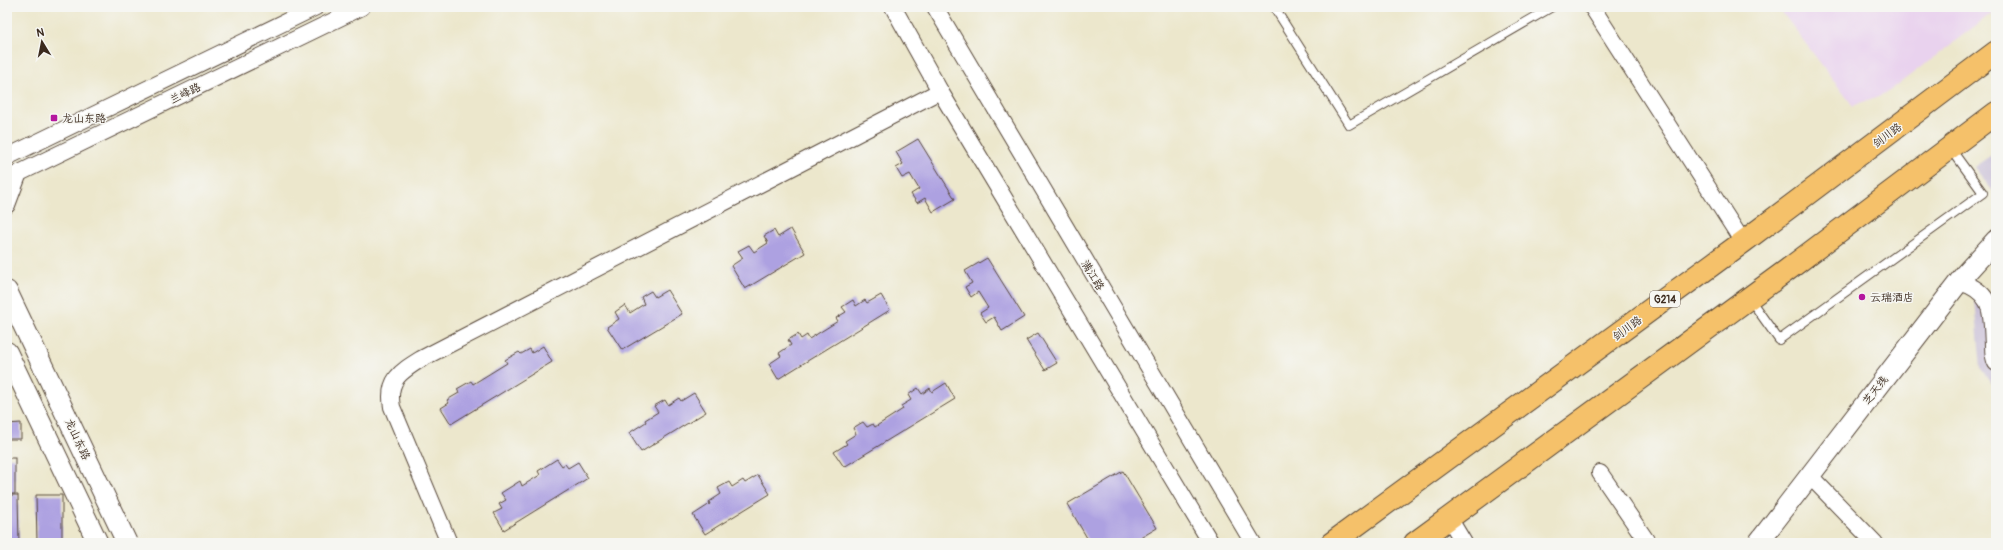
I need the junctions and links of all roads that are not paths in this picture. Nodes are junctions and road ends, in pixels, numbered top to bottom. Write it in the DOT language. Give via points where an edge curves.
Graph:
graph roads {
  1 [pos="316,7"];
  2 [pos="362,7"];
  3 [pos="893,7"];
  4 [pos="935,7"];
  5 [pos="1274,7"];
  6 [pos="1552,7"];
  7 [pos="1592,7"];
  8 [pos="1996,52"];
  9 [pos="940,91"];
  10 [pos="1996,114"];
  11 [pos="1951,148"];
  12 [pos="9,154"];
  13 [pos="13,176"];
  14 [pos="7,205"];
  15 [pos="1996,240"];
  16 [pos="1743,242"];
  17 [pos="1959,282"];
  18 [pos="7,291"];
  19 [pos="1749,298"];
  20 [pos="7,352"];
  21 [pos="1996,363"];
  22 [pos="1600,473"];
  23 [pos="1809,475"];
  24 [pos="1449,518"];
  25 [pos="98,543"];
  26 [pos="127,543"];
  27 [pos="448,543"];
  28 [pos="1211,543"];
  29 [pos="1253,543"];
  30 [pos="1332,543"];
  31 [pos="1415,543"];
  32 [pos="1464,543"];
  33 [pos="1648,543"];
  34 [pos="1758,543"];
  35 [pos="1876,543"];
  1 -- 12 [label="street, 兰峰路"];
  2 -- 13 [label="street, 兰峰路"];
  3 -- 9 [label="street"];
  4 -- 29 [label="street, 满江路"];
  5 -- 6 [label="lane" via="1349,126"];
  7 -- 16 [label="street"];
  8 -- 16 [label="highway, 剑川路 / G214"];
  9 -- 27 [label="street" via="421,359 403,371 392,387 392,407"];
  9 -- 28 [label="street"];
  10 -- 11 [label="highway"];
  11 -- 19 [label="highway"];
  11 -- 19 [label="lane" via="1984,193 1779,340"];
  13 -- 14 [label="street"];
  15 -- 17 [label="street, 芝天线"];
  16 -- 30 [label="highway, 剑川路 / G214"];
  17 -- 21 [label="street" via="1978,290 1989,304"];
  17 -- 23 [label="street, 芝天线"];
  18 -- 26 [label="street, 龙山东路"];
  19 -- 24 [label="highway"];
  20 -- 25 [label="street"];
  22 -- 33 [label="street"];
  23 -- 34 [label="street, 芝天线"];
  23 -- 35 [label="street"];
  24 -- 31 [label="highway"];
  24 -- 32 [label="street"];
}
